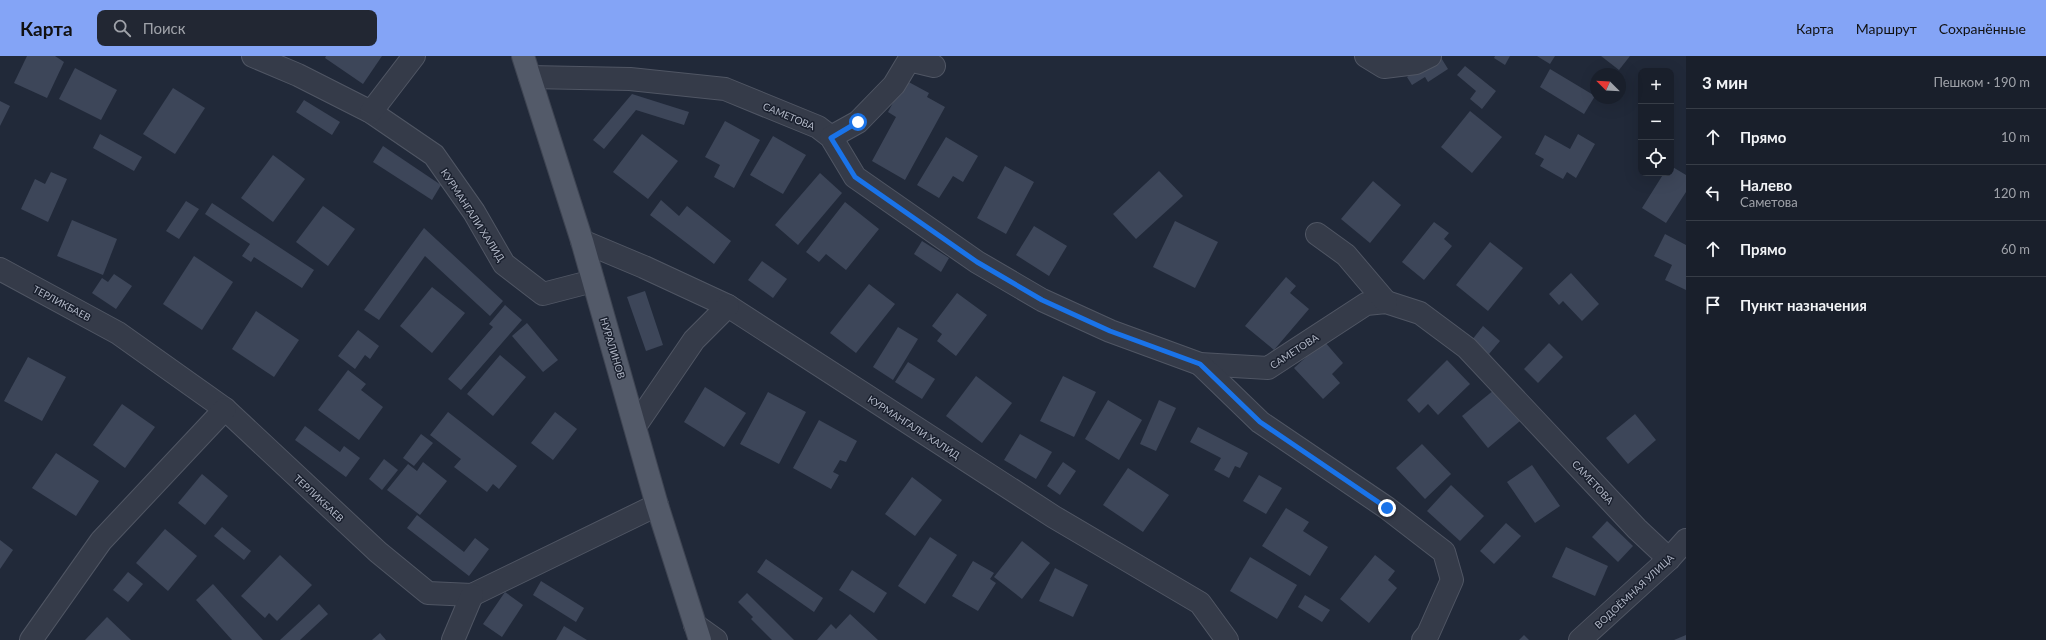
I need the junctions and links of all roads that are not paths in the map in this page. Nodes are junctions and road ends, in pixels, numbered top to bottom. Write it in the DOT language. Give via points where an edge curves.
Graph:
graph roads {
  1 [pos="253,56"];
  2 [pos="414,56"];
  3 [pos="524,56"];
  4 [pos="1366,56"];
  5 [pos="1430,56"];
  6 [pos="934,66"];
  7 [pos="530,77"];
  8 [pos="371,112"];
  9 [pos="831,138"];
  10 [pos="1317,234"];
  11 [pos="582,241"];
  12 [pos="0,269"];
  13 [pos="593,281"];
  14 [pos="1386,302"];
  15 [pos="728,306"];
  16 [pos="1200,364"];
  17 [pos="225,409"];
  18 [pos="636,425"];
  19 [pos="657,505"];
  20 [pos="1686,540"];
  21 [pos="1669,559"];
  22 [pos="472,595"];
  23 [pos="698,632"];
  24 [pos="31,640"];
  25 [pos="452,640"];
  26 [pos="716,640"];
  27 [pos="1227,640"];
  28 [pos="1423,640"];
  29 [pos="1580,640"];
  1 -- 8 [label="street, КУРМАНГАЛИ ХАЛИД" via="298,74"];
  2 -- 8 [label="street"];
  3 -- 7 [label="main road, НУРАЛИНОВ"];
  4 -- 5 [label="street" via="1384,68 1416,63"];
  6 -- 9 [label="street" via="909,60 894,85 858,122"];
  7 -- 9 [label="street, САМЕТОВА" via="630,79 725,89 818,127"];
  7 -- 11 [label="main road, НУРАЛИНОВ"];
  8 -- 13 [label="street, КУРМАНГАЛИ ХАЛИД" via="434,155 474,212 504,264 543,294"];
  9 -- 16 [label="street, САМЕТОВА" via="855,177 977,262 1042,300 1083,319"];
  10 -- 14 [label="street" via="1346,255"];
  11 -- 13 [label="main road, НУРАЛИНОВ"];
  11 -- 15 [label="street, КУРМАНГАЛИ ХАЛИД"];
  12 -- 17 [label="street, ТЕРЛИКБАЕВ" via="118,333"];
  13 -- 18 [label="main road, НУРАЛИНОВ"];
  14 -- 16 [label="street, САМЕТОВА" via="1366,304 1268,368"];
  14 -- 21 [label="street, САМЕТОВА" via="1420,313 1467,348 1637,529"];
  15 -- 18 [label="street" via="694,340"];
  15 -- 27 [label="street, КУРМАНГАЛИ ХАЛИД" via="1054,517 1200,603"];
  16 -- 28 [label="street" via="1260,422 1387,508 1444,552 1452,580"];
  17 -- 22 [label="street, ТЕРЛИКБАЕВ" via="378,552 428,593"];
  17 -- 24 [label="street" via="102,541"];
  18 -- 19 [label="main road, НУРАЛИНОВ"];
  19 -- 22 [label="street, ТЕРЛИКБАЕВ"];
  19 -- 23 [label="main road, НУРАЛИНОВ"];
  20 -- 21 [label="street, ВОДОЁМНАЯ УЛИЦА"];
  21 -- 29 [label="street, ВОДОЁМНАЯ УЛИЦА"];
  22 -- 25 [label="street"];
  23 -- 26 [label="street"];
}
